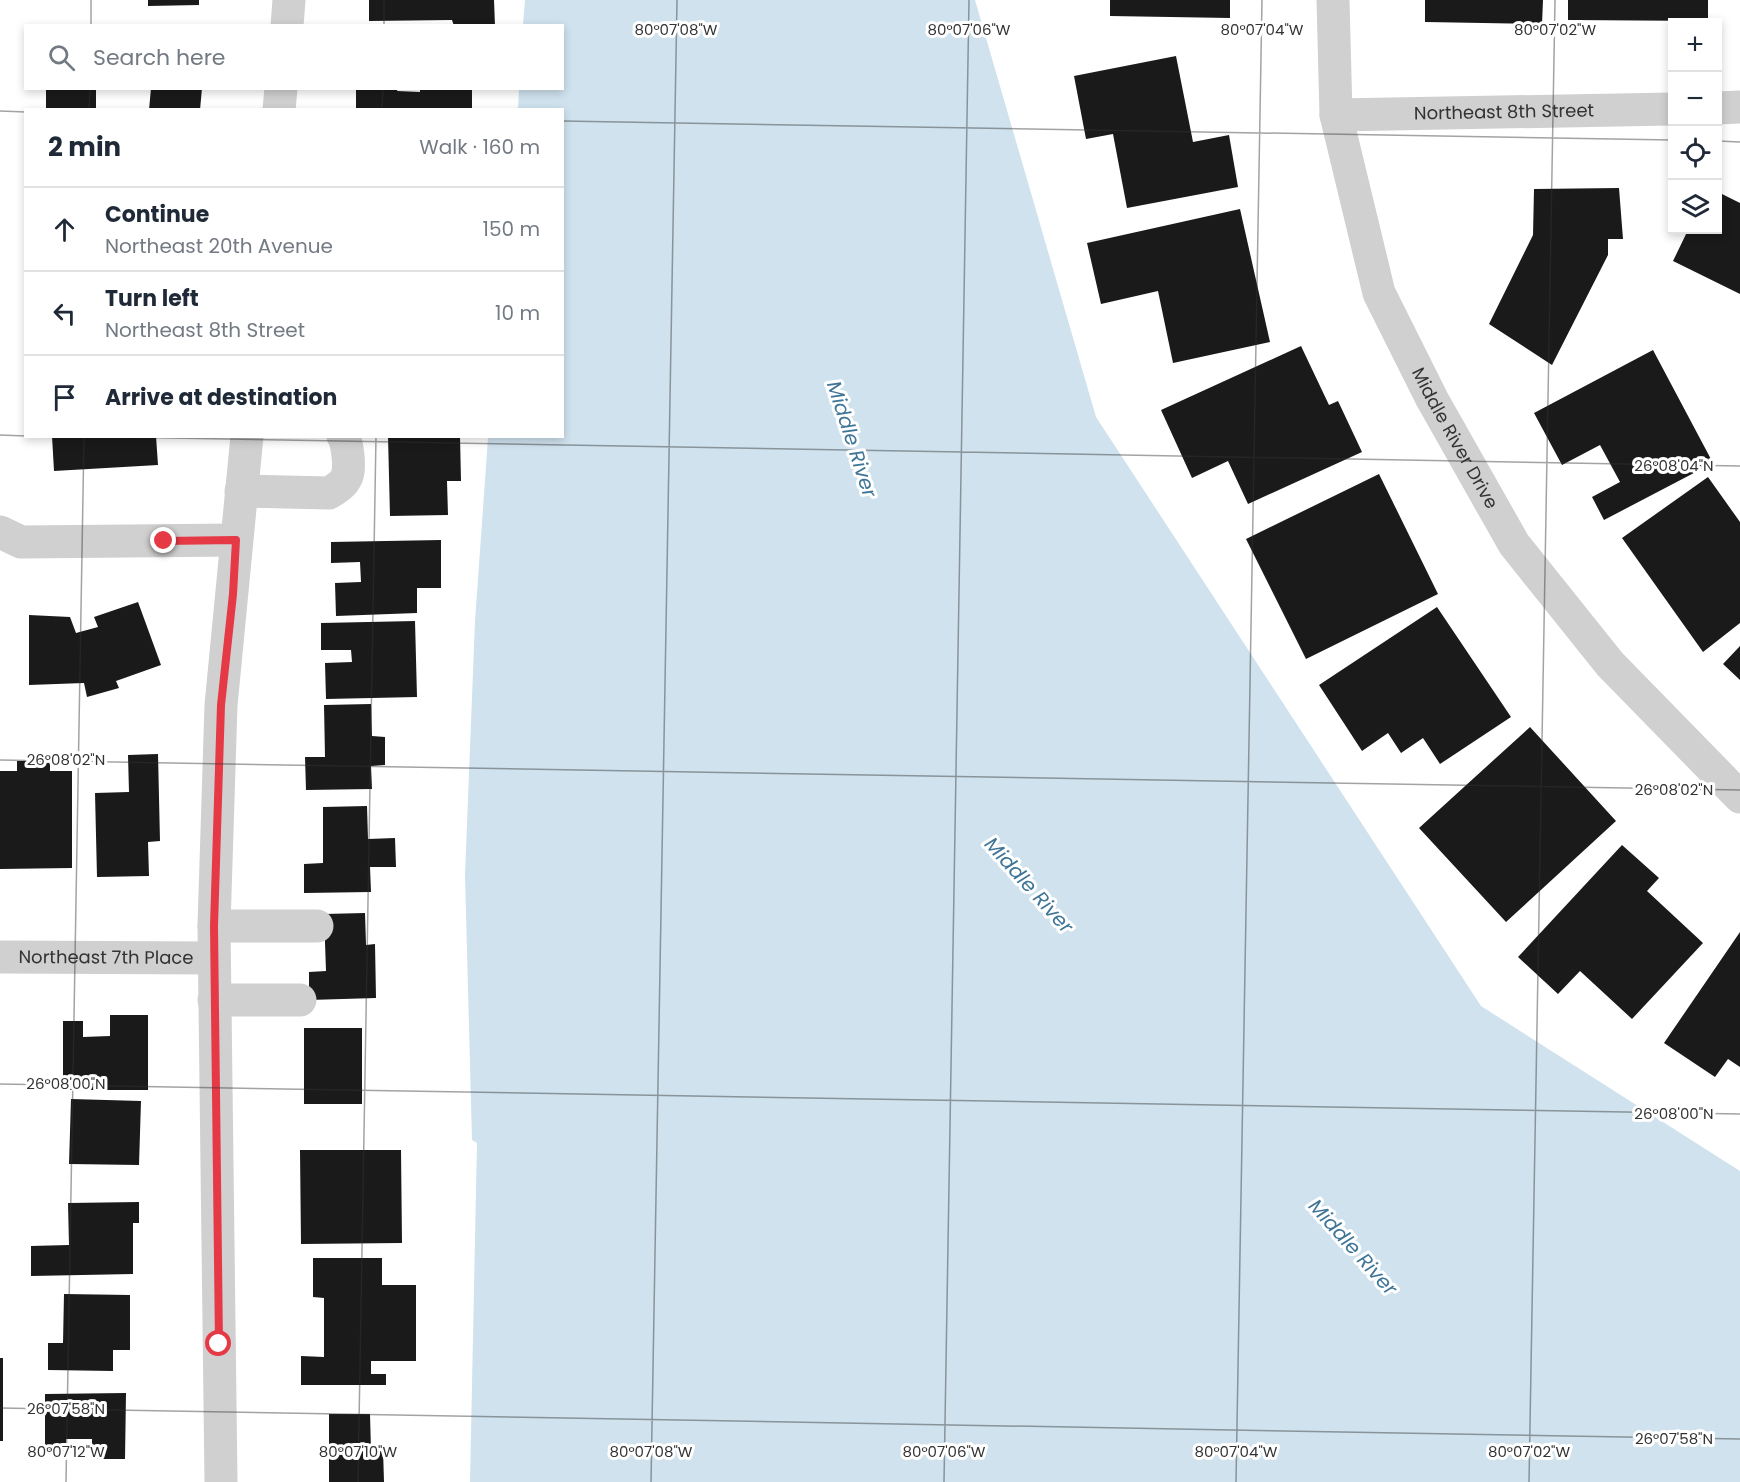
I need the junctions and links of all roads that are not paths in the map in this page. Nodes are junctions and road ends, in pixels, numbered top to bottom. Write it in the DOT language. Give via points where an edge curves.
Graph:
graph roads {
  1 [pos="289,0"];
  2 [pos="1333,0"];
  3 [pos="286,24"];
  4 [pos="281,90"];
  5 [pos="1740,107"];
  6 [pos="279,108"];
  7 [pos="1722,108"];
  8 [pos="1668,109"];
  9 [pos="1336,115"];
  10 [pos="247,438"];
  11 [pos="344,438"];
  12 [pos="241,491"];
  13 [pos="0,532"];
  14 [pos="236,540"];
  15 [pos="1740,797"];
  16 [pos="214,926"];
  17 [pos="317,926"];
  18 [pos="0,957"];
  19 [pos="213,958"];
  20 [pos="300,999"];
  21 [pos="214,1000"];
  22 [pos="221,1482"];
  1 -- 3 [label="street"];
  2 -- 9 [label="street, Middle River Drive"];
  4 -- 6 [label="street"];
  5 -- 7 [label="street"];
  8 -- 9 [label="street, Northeast 8th Street"];
  9 -- 15 [label="street, Middle River Drive" via="1378,293 1432,399 1514,544 1610,664"];
  10 -- 12 [label="street"];
  11 -- 12 [label="street" via="348,476 329,493"];
  12 -- 14 [label="street"];
  13 -- 14 [label="street" via="21,542"];
  14 -- 16 [label="street" via="221,705"];
  16 -- 17 [label="street"];
  16 -- 19 [label="street"];
  18 -- 19 [label="street, Northeast 7th Place"];
  19 -- 21 [label="street"];
  20 -- 21 [label="street"];
  21 -- 22 [label="street"];
}
